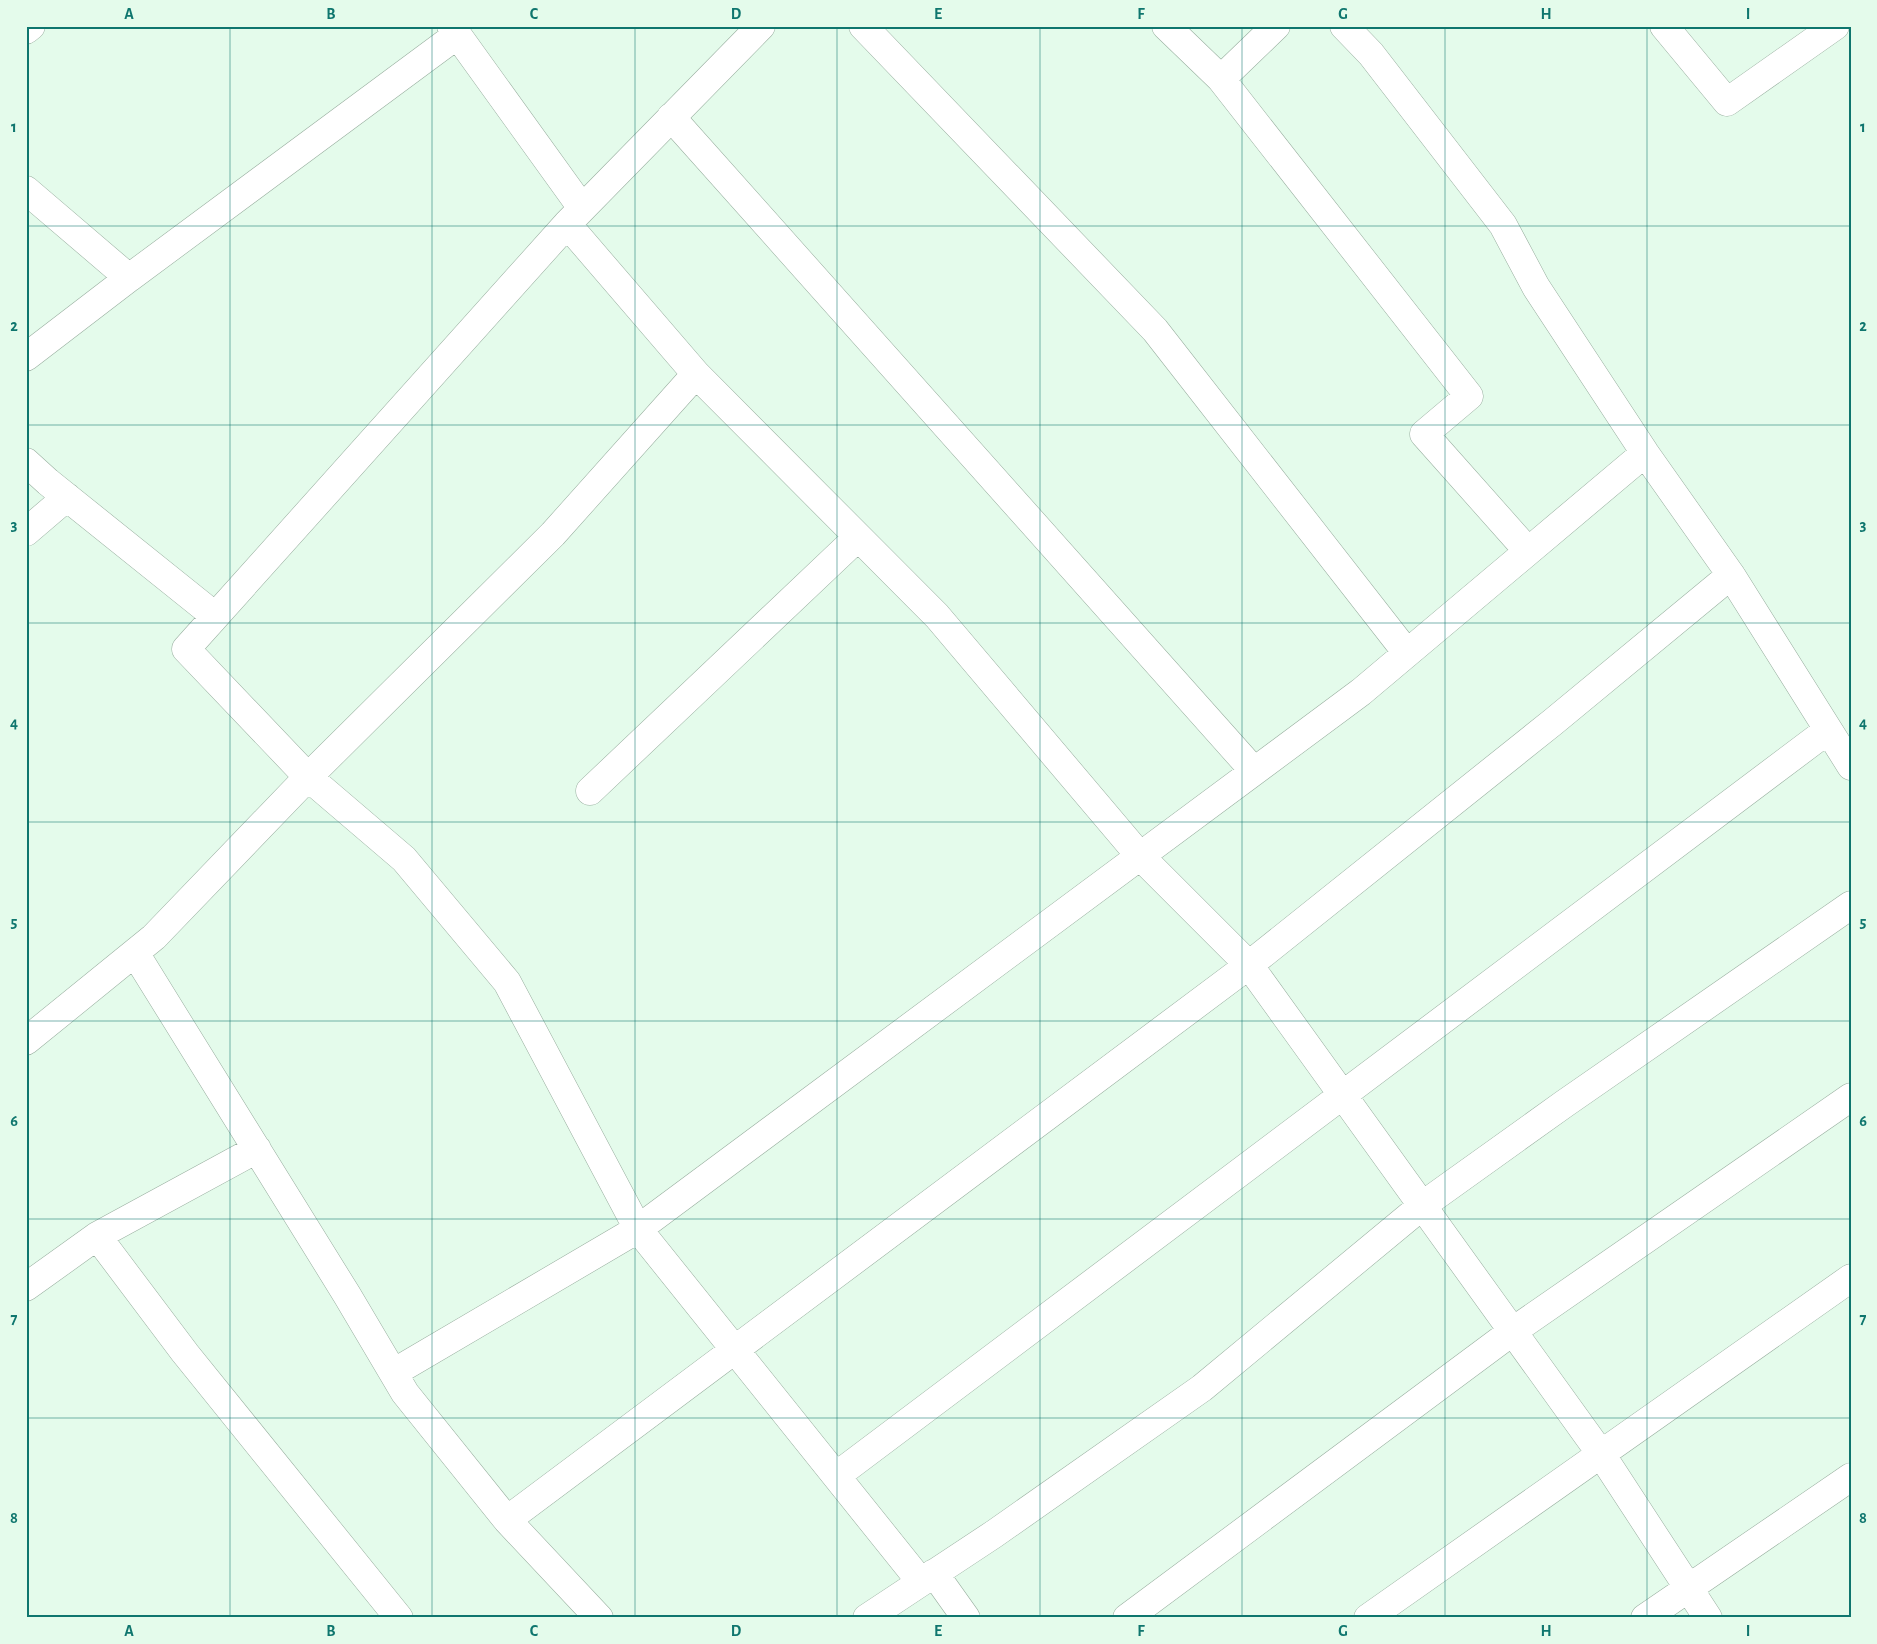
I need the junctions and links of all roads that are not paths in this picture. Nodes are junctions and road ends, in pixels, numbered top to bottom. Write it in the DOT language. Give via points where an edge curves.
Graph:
graph roads {
  1 [pos="31,26"];
  2 [pos="761,26"];
  3 [pos="863,26"];
  4 [pos="1166,26"];
  5 [pos="1276,26"];
  6 [pos="1344,26"];
  7 [pos="1664,26"];
  8 [pos="1835,26"];
  9 [pos="26,30"];
  10 [pos="454,30"];
  11 [pos="1221,79"];
  12 [pos="671,117"];
  13 [pos="26,190"];
  14 [pos="574,216"];
  15 [pos="129,278"];
  16 [pos="26,357"];
  17 [pos="696,374"];
  18 [pos="1645,453"];
  19 [pos="26,462"];
  20 [pos="67,497"];
  21 [pos="26,532"];
  22 [pos="858,537"];
  23 [pos="1528,551"];
  24 [pos="1731,575"];
  25 [pos="215,616"];
  26 [pos="1407,653"];
  27 [pos="1828,730"];
  28 [pos="1851,766"];
  29 [pos="1254,771"];
  30 [pos="308,777"];
  31 [pos="590,791"];
  32 [pos="1140,856"];
  33 [pos="1851,904"];
  34 [pos="134,953"];
  35 [pos="1249,965"];
  36 [pos="26,1041"];
  37 [pos="1342,1094"];
  38 [pos="1851,1097"];
  39 [pos="257,1149"];
  40 [pos="1423,1205"];
  41 [pos="638,1229"];
  42 [pos="97,1236"];
  43 [pos="1851,1278"];
  44 [pos="26,1287"];
  45 [pos="1513,1331"];
  46 [pos="733,1350"];
  47 [pos="393,1374"];
  48 [pos="1601,1454"];
  49 [pos="836,1476"];
  50 [pos="1851,1477"];
  51 [pos="506,1520"];
  52 [pos="927,1578"];
  53 [pos="1689,1588"];
  54 [pos="588,1614"];
  55 [pos="399,1618"];
  56 [pos="867,1618"];
  57 [pos="966,1618"];
  58 [pos="1127,1618"];
  59 [pos="1368,1618"];
  60 [pos="1645,1618"];
  61 [pos="1708,1618"];
  1 -- 9 [label="street"];
  2 -- 12 [label="street"];
  3 -- 26 [label="street" via="1155,330"];
  4 -- 11 [label="street"];
  5 -- 11 [label="street"];
  6 -- 18 [label="street" via="1371,54 1503,225 1536,287"];
  7 -- 8 [label="street" via="1727,102"];
  10 -- 14 [label="street"];
  10 -- 15 [label="street"];
  11 -- 23 [label="street" via="1469,396 1424,434"];
  12 -- 14 [label="street"];
  12 -- 29 [label="street"];
  13 -- 15 [label="street"];
  14 -- 17 [label="street"];
  14 -- 25 [label="street"];
  15 -- 16 [label="street"];
  17 -- 22 [label="street"];
  17 -- 30 [label="street" via="553,534"];
  18 -- 23 [label="street"];
  18 -- 24 [label="street"];
  19 -- 20 [label="street"];
  20 -- 21 [label="street"];
  20 -- 25 [label="street"];
  22 -- 31 [label="street"];
  22 -- 32 [label="street" via="936,616"];
  23 -- 26 [label="street"];
  24 -- 27 [label="street"];
  24 -- 35 [label="street"];
  25 -- 30 [label="street" via="186,649"];
  26 -- 29 [label="street" via="1361,692"];
  27 -- 28 [label="street"];
  27 -- 37 [label="street"];
  29 -- 32 [label="street"];
  30 -- 34 [label="street" via="154,938"];
  30 -- 41 [label="street" via="404,859 507,982"];
  32 -- 35 [label="street"];
  32 -- 41 [label="street"];
  33 -- 40 [label="street"];
  34 -- 36 [label="street"];
  34 -- 39 [label="street"];
  35 -- 37 [label="street"];
  35 -- 46 [label="street"];
  37 -- 40 [label="street"];
  37 -- 49 [label="street"];
  38 -- 45 [label="street"];
  39 -- 42 [label="street"];
  39 -- 47 [label="street"];
  40 -- 45 [label="street"];
  40 -- 52 [label="street" via="1202,1388"];
  41 -- 46 [label="street"];
  41 -- 47 [label="street"];
  42 -- 44 [label="street"];
  42 -- 55 [label="street" via="184,1353"];
  43 -- 48 [label="street"];
  45 -- 48 [label="street"];
  45 -- 58 [label="street"];
  46 -- 49 [label="street"];
  46 -- 51 [label="street"];
  47 -- 51 [label="street"];
  48 -- 53 [label="street"];
  48 -- 59 [label="street"];
  49 -- 52 [label="street"];
  50 -- 53 [label="street"];
  51 -- 54 [label="street"];
  52 -- 56 [label="street"];
  52 -- 57 [label="street"];
  53 -- 60 [label="street"];
  53 -- 61 [label="street"];
}
